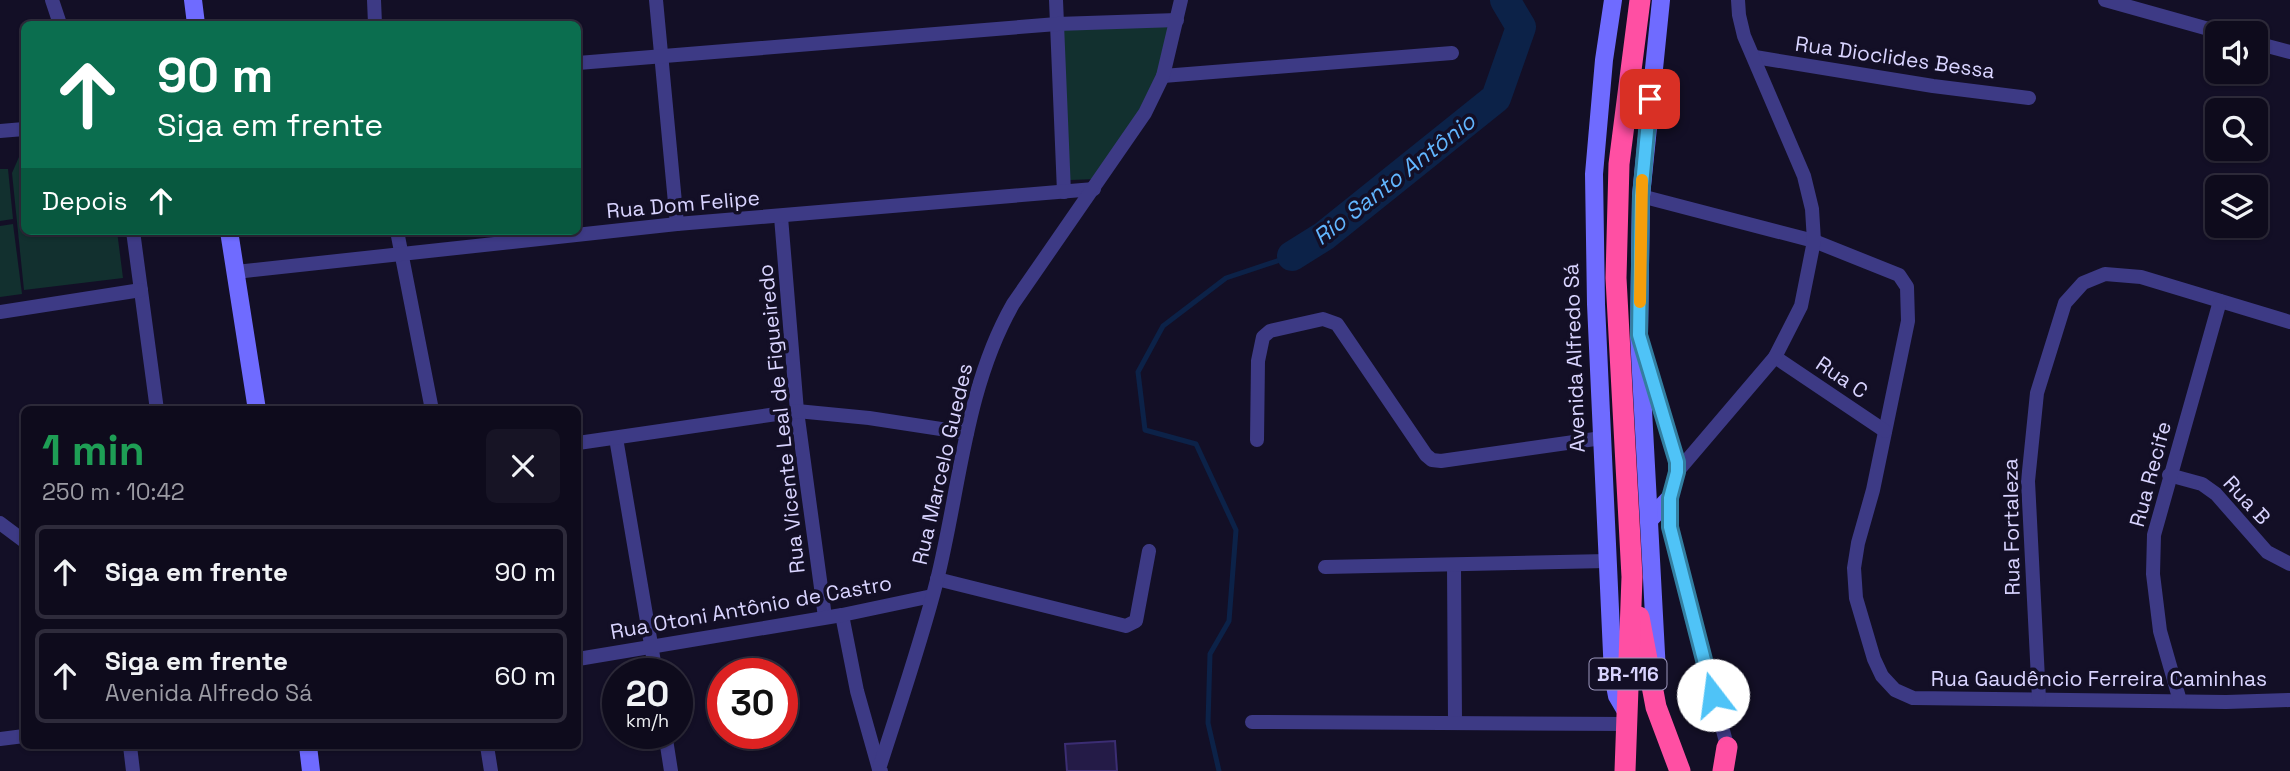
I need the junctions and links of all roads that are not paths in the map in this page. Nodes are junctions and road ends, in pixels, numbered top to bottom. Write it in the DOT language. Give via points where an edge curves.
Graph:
graph roads {
  1 [pos="52,0"];
  2 [pos="193,0"];
  3 [pos="374,0"];
  4 [pos="656,0"];
  5 [pos="1056,0"];
  6 [pos="1181,0"];
  7 [pos="1613,0"];
  8 [pos="1640,0"];
  9 [pos="1661,0"];
  10 [pos="1738,0"];
  11 [pos="2105,0"];
  12 [pos="1177,20"];
  13 [pos="59,21"];
  14 [pos="196,21"];
  15 [pos="375,21"];
  16 [pos="1057,24"];
  17 [pos="2205,28"];
  18 [pos="2268,46"];
  19 [pos="2290,52"];
  20 [pos="1452,53"];
  21 [pos="662,56"];
  22 [pos="1755,57"];
  23 [pos="581,64"];
  24 [pos="1163,76"];
  25 [pos="2029,98"];
  26 [pos="21,129"];
  27 [pos="0,131"];
  28 [pos="1094,189"];
  29 [pos="1064,192"];
  30 [pos="1641,196"];
  31 [pos="781,217"];
  32 [pos="677,224"];
  33 [pos="581,234"];
  34 [pos="134,235"];
  35 [pos="230,235"];
  36 [pos="398,235"];
  37 [pos="572,235"];
  38 [pos="1814,241"];
  39 [pos="400,253"];
  40 [pos="236,272"];
  41 [pos="141,289"];
  42 [pos="2220,302"];
  43 [pos="0,312"];
  44 [pos="2290,323"];
  45 [pos="1639,335"];
  46 [pos="1775,357"];
  47 [pos="156,406"];
  48 [pos="256,406"];
  49 [pos="431,406"];
  50 [pos="797,411"];
  51 [pos="1885,431"];
  52 [pos="967,433"];
  53 [pos="616,438"];
  54 [pos="1602,438"];
  55 [pos="1256,440"];
  56 [pos="581,443"];
  57 [pos="1677,472"];
  58 [pos="2169,475"];
  59 [pos="1670,498"];
  60 [pos="1649,520"];
  61 [pos="0,523"];
  62 [pos="21,539"];
  63 [pos="1149,551"];
  64 [pos="1607,561"];
  65 [pos="2290,564"];
  66 [pos="1325,566"];
  67 [pos="1454,566"];
  68 [pos="1632,577"];
  69 [pos="937,579"];
  70 [pos="932,596"];
  71 [pos="842,615"];
  72 [pos="825,617"];
  73 [pos="651,646"];
  74 [pos="581,658"];
  75 [pos="653,658"];
  76 [pos="2039,699"];
  77 [pos="2290,700"];
  78 [pos="2180,701"];
  79 [pos="1656,707"];
  80 [pos="1627,718"];
  81 [pos="1252,722"];
  82 [pos="1455,722"];
  83 [pos="21,736"];
  84 [pos="0,739"];
  85 [pos="1727,747"];
  86 [pos="130,749"];
  87 [pos="307,749"];
  88 [pos="488,749"];
  89 [pos="668,749"];
  90 [pos="880,770"];
  91 [pos="133,771"];
  92 [pos="311,771"];
  93 [pos="491,771"];
  94 [pos="671,771"];
  95 [pos="1625,771"];
  96 [pos="1680,771"];
  97 [pos="1723,771"];
  98 [pos="1734,771"];
  1 -- 13 [label="street"];
  2 -- 14 [label="street"];
  3 -- 15 [label="street"];
  4 -- 21 [label="street"];
  5 -- 16 [label="street"];
  6 -- 12 [label="street, Rua Marcelo Guedes"];
  7 -- 54 [label="street, Avenida Alfredo Sá" via="1594,174"];
  8 -- 68 [label="highway, Avenida Alfredo Sá / BR-116" via="1619,164 1616,278"];
  9 -- 30 [label="street"];
  10 -- 22 [label="street" via="1744,36"];
  11 -- 17 [label="street"];
  12 -- 16 [label="street"];
  12 -- 24 [label="street, Rua Marcelo Guedes"];
  16 -- 21 [label="street"];
  16 -- 29 [label="street"];
  18 -- 19 [label="street"];
  20 -- 24 [label="street"];
  21 -- 23 [label="street"];
  21 -- 32 [label="street"];
  22 -- 25 [label="street, Rua Dioclides Bessa"];
  22 -- 38 [label="street" via="1804,176"];
  24 -- 28 [label="street, Rua Marcelo Guedes" via="1140,122"];
  26 -- 27 [label="street"];
  28 -- 29 [label="street, Rua Dom Felipe"];
  28 -- 52 [label="street, Rua Marcelo Guedes" via="999,329"];
  29 -- 31 [label="street, Rua Dom Felipe"];
  30 -- 38 [label="street"];
  30 -- 45 [label="street"];
  31 -- 32 [label="street, Rua Dom Felipe"];
  31 -- 50 [label="street, Rua Vicente Leal de Figueiredo"];
  32 -- 33 [label="street, Rua Dom Felipe"];
  34 -- 41 [label="street"];
  35 -- 40 [label="street"];
  36 -- 39 [label="street"];
  37 -- 39 [label="street, Rua Dom Felipe"];
  38 -- 46 [label="street" via="1801,306"];
  38 -- 51 [label="street, Rua Gaudêncio Ferreira Caminhas" via="1899,275 1906,287 1908,321"];
  39 -- 40 [label="street, Rua Dom Felipe"];
  39 -- 49 [label="street"];
  40 -- 48 [label="street"];
  41 -- 43 [label="street"];
  41 -- 47 [label="street"];
  42 -- 44 [label="street"];
  42 -- 58 [label="street, Rua Recife"];
  42 -- 76 [label="street, Rua Fortaleza" via="2141,277 2105,274 2083,283 2065,303 2037,393 2028,481"];
  45 -- 57 [label="street" via="1675,450"];
  45 -- 60 [label="street"];
  46 -- 51 [label="street, Rua C"];
  46 -- 57 [label="street"];
  50 -- 52 [label="street"];
  50 -- 53 [label="street"];
  50 -- 72 [label="street, Rua Vicente Leal de Figueiredo"];
  51 -- 76 [label="street, Rua Gaudêncio Ferreira Caminhas" via="1854,568 1856,598 1882,676 1895,690 1913,698"];
  52 -- 69 [label="street, Rua Marcelo Guedes"];
  53 -- 56 [label="street"];
  53 -- 73 [label="street"];
  54 -- 55 [label="street" via="1432,460 1337,324 1323,319 1270,331 1263,337"];
  54 -- 64 [label="street, Avenida Alfredo Sá"];
  57 -- 59 [label="street"];
  58 -- 65 [label="street, Rua B" via="2202,484 2216,494 2267,552"];
  58 -- 78 [label="street, Rua Recife" via="2154,535 2153,574 2161,631"];
  59 -- 60 [label="street"];
  59 -- 85 [label="street" via="1672,539"];
  60 -- 79 [label="street"];
  61 -- 62 [label="street"];
  63 -- 69 [label="street" via="1136,621 1126,626"];
  64 -- 67 [label="street"];
  64 -- 80 [label="street, Avenida Alfredo Sá" via="1613,676"];
  66 -- 67 [label="street"];
  67 -- 82 [label="street"];
  68 -- 79 [label="highway, BR-116"];
  68 -- 80 [label="highway, Avenida Alfredo Sá / BR-116"];
  69 -- 70 [label="street, Rua Marcelo Guedes"];
  70 -- 71 [label="street, Rua Otoni Antônio de Castro"];
  70 -- 90 [label="street, Rua Marcelo Guedes"];
  71 -- 72 [label="street, Rua Otoni Antônio de Castro"];
  71 -- 90 [label="street"];
  72 -- 73 [label="street, Rua Otoni Antônio de Castro"];
  73 -- 74 [label="street, Rua Otoni Antônio de Castro"];
  73 -- 75 [label="street"];
  76 -- 78 [label="street, Rua Gaudêncio Ferreira Caminhas"];
  77 -- 78 [label="street, Rua Gaudêncio Ferreira Caminhas"];
  79 -- 96 [label="highway, BR-116"];
  80 -- 82 [label="street"];
  80 -- 95 [label="highway, Avenida Alfredo Sá / BR-116"];
  81 -- 82 [label="street"];
  83 -- 84 [label="street"];
  85 -- 97 [label="highway"];
  85 -- 98 [label="street"];
  86 -- 91 [label="street"];
  87 -- 92 [label="street"];
  88 -- 93 [label="street"];
  89 -- 94 [label="street"];
}
